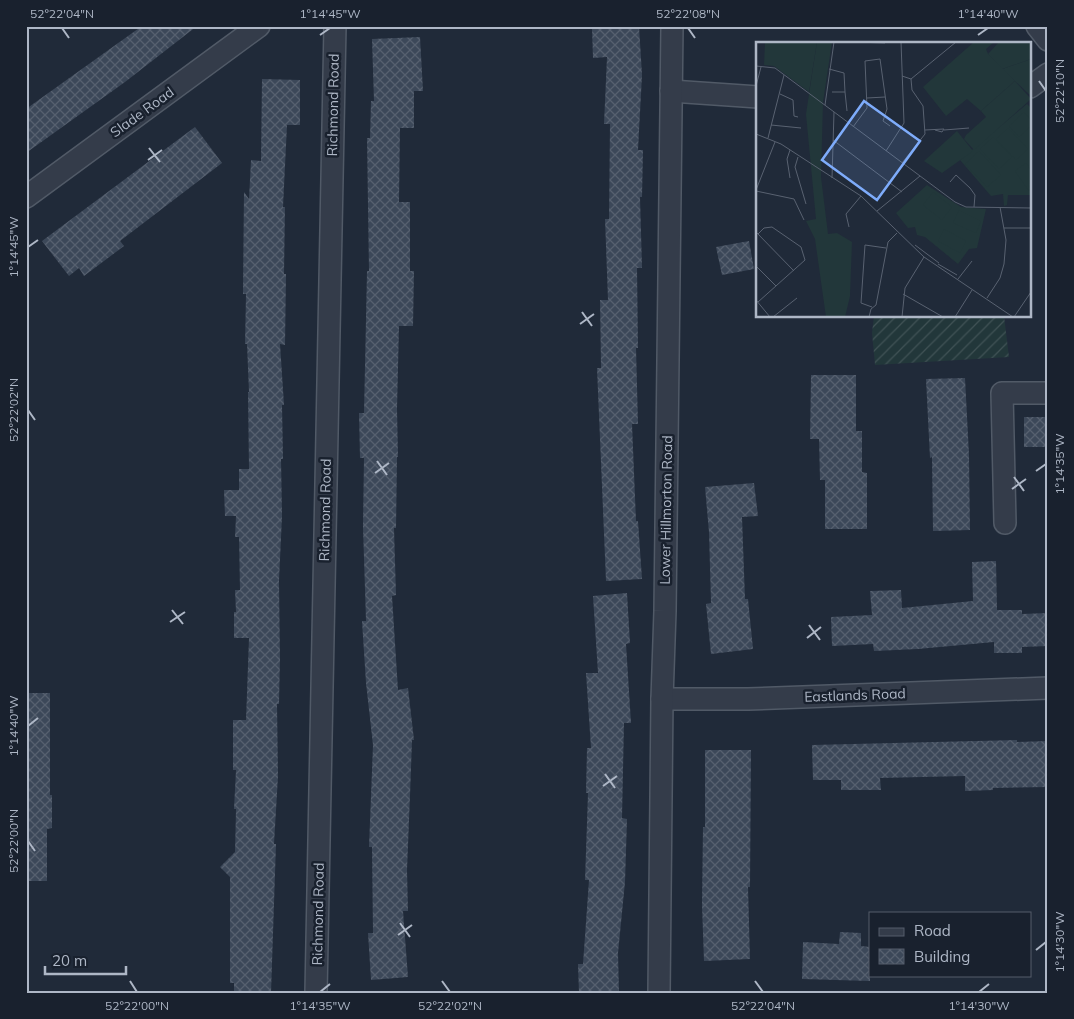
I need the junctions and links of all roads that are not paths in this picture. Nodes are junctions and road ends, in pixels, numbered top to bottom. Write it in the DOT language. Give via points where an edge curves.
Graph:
graph roads {
  1 [pos="259,26"];
  2 [pos="335,26"];
  3 [pos="672,26"];
  4 [pos="1038,26"];
  5 [pos="1048,40"];
  6 [pos="1048,74"];
  7 [pos="1032,86"];
  8 [pos="671,90"];
  9 [pos="756,97"];
  10 [pos="26,197"];
  11 [pos="1048,392"];
  12 [pos="1005,523"];
  13 [pos="1048,688"];
  14 [pos="662,699"];
  15 [pos="316,993"];
  16 [pos="660,993"];
  1 -- 10 [label="street, Slade Road"];
  2 -- 15 [label="street, Richmond Road"];
  3 -- 8 [label="street, Lower Hillmorton Road"];
  4 -- 5 [label="street"];
  6 -- 7 [label="street"];
  8 -- 9 [label="street"];
  8 -- 14 [label="street, Lower Hillmorton Road"];
  11 -- 12 [label="street" via="1002,393"];
  13 -- 14 [label="street, Eastlands Road"];
  14 -- 16 [label="street, Lower Hillmorton Road"];
}
